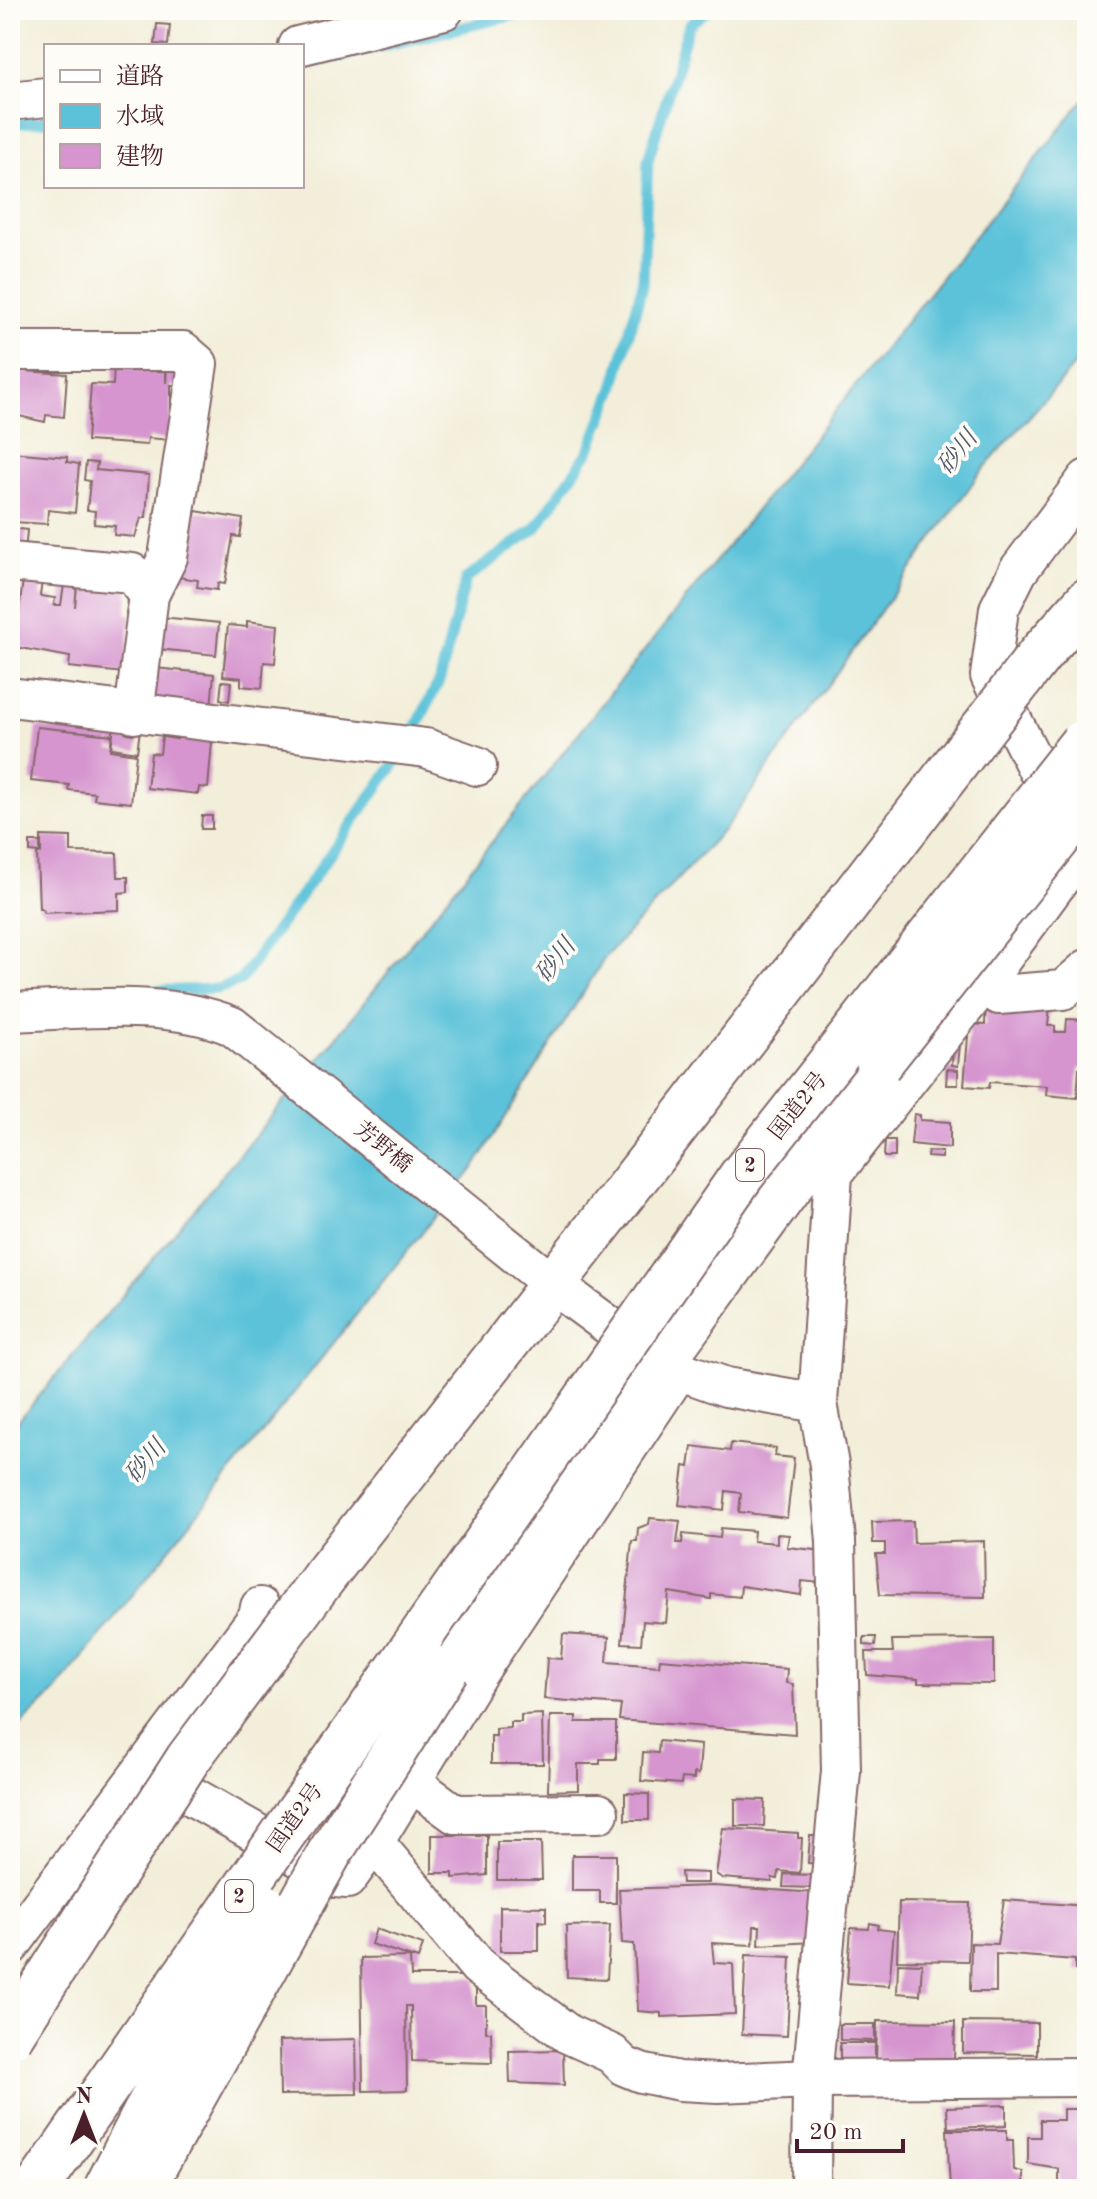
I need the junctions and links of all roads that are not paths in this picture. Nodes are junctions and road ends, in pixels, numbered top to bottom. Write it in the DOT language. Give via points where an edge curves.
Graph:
graph roads {
  1 [pos="444,10"];
  2 [pos="304,45"];
  3 [pos="44,97"];
  4 [pos="10,101"];
  5 [pos="10,351"];
  6 [pos="1087,479"];
  7 [pos="10,562"];
  8 [pos="149,595"];
  9 [pos="1087,601"];
  10 [pos="10,697"];
  11 [pos="134,714"];
  12 [pos="1084,740"];
  13 [pos="477,766"];
  14 [pos="1087,802"];
  15 [pos="1084,858"];
  16 [pos="1087,969"];
  17 [pos="984,983"];
  18 [pos="10,1012"];
  19 [pos="554,1285"];
  20 [pos="670,1368"];
  21 [pos="818,1403"];
  22 [pos="442,1604"];
  23 [pos="260,1607"];
  24 [pos="148,1766"];
  25 [pos="411,1782"];
  26 [pos="599,1813"];
  27 [pos="374,1842"];
  28 [pos="10,1946"];
  29 [pos="10,2037"];
  30 [pos="1087,2077"];
  31 [pos="812,2079"];
  32 [pos="158,2088"];
  33 [pos="36,2189"];
  34 [pos="92,2189"];
  35 [pos="106,2189"];
  36 [pos="142,2189"];
  37 [pos="811,2189"];
  1 -- 2 [label="street"];
  3 -- 4 [label="street"];
  5 -- 8 [label="street" via="183,351 198,364 168,557"];
  6 -- 15 [label="street" via="1018,571 999,609 990,676"];
  7 -- 8 [label="street" via="132,573"];
  8 -- 11 [label="street"];
  9 -- 19 [label="highway, bridge" via="1041,653"];
  10 -- 11 [label="street"];
  11 -- 13 [label="street" via="409,746"];
  12 -- 22 [label="highway, 国道2号 / 2, bridge" via="742,1175"];
  14 -- 20 [label="highway, bridge" via="879,1064"];
  15 -- 17 [label="street"];
  16 -- 17 [label="street" via="1063,990 999,995"];
  17 -- 21 [label="street" via="833,1174"];
  18 -- 19 [label="street, 芳野橋" via="127,1009 209,1017 232,1026"];
  19 -- 20 [label="street, 芳野橋"];
  19 -- 29 [label="highway, bridge" via="188,1759"];
  20 -- 21 [label="street, 芳野橋" via="726,1387"];
  20 -- 25 [label="street"];
  20 -- 36 [label="highway, bridge" via="567,1487 447,1668 329,1854"];
  21 -- 31 [label="street" via="836,1541 841,1771"];
  22 -- 32 [label="highway, 国道2号 / 2, bridge"];
  22 -- 33 [label="highway, 国道2号 / 2, bridge"];
  23 -- 24 [label="street" via="258,1617 151,1755"];
  24 -- 27 [label="street" via="155,1775 335,1878 347,1879"];
  24 -- 28 [label="street"];
  25 -- 26 [label="street" via="455,1814"];
  25 -- 27 [label="street"];
  27 -- 31 [label="street" via="478,1966 568,2034 612,2054 624,2066 679,2081"];
  30 -- 31 [label="street"];
  31 -- 37 [label="street"];
  32 -- 34 [label="highway, bridge"];
  32 -- 35 [label="highway, 国道2号 / 2, bridge"];
}
